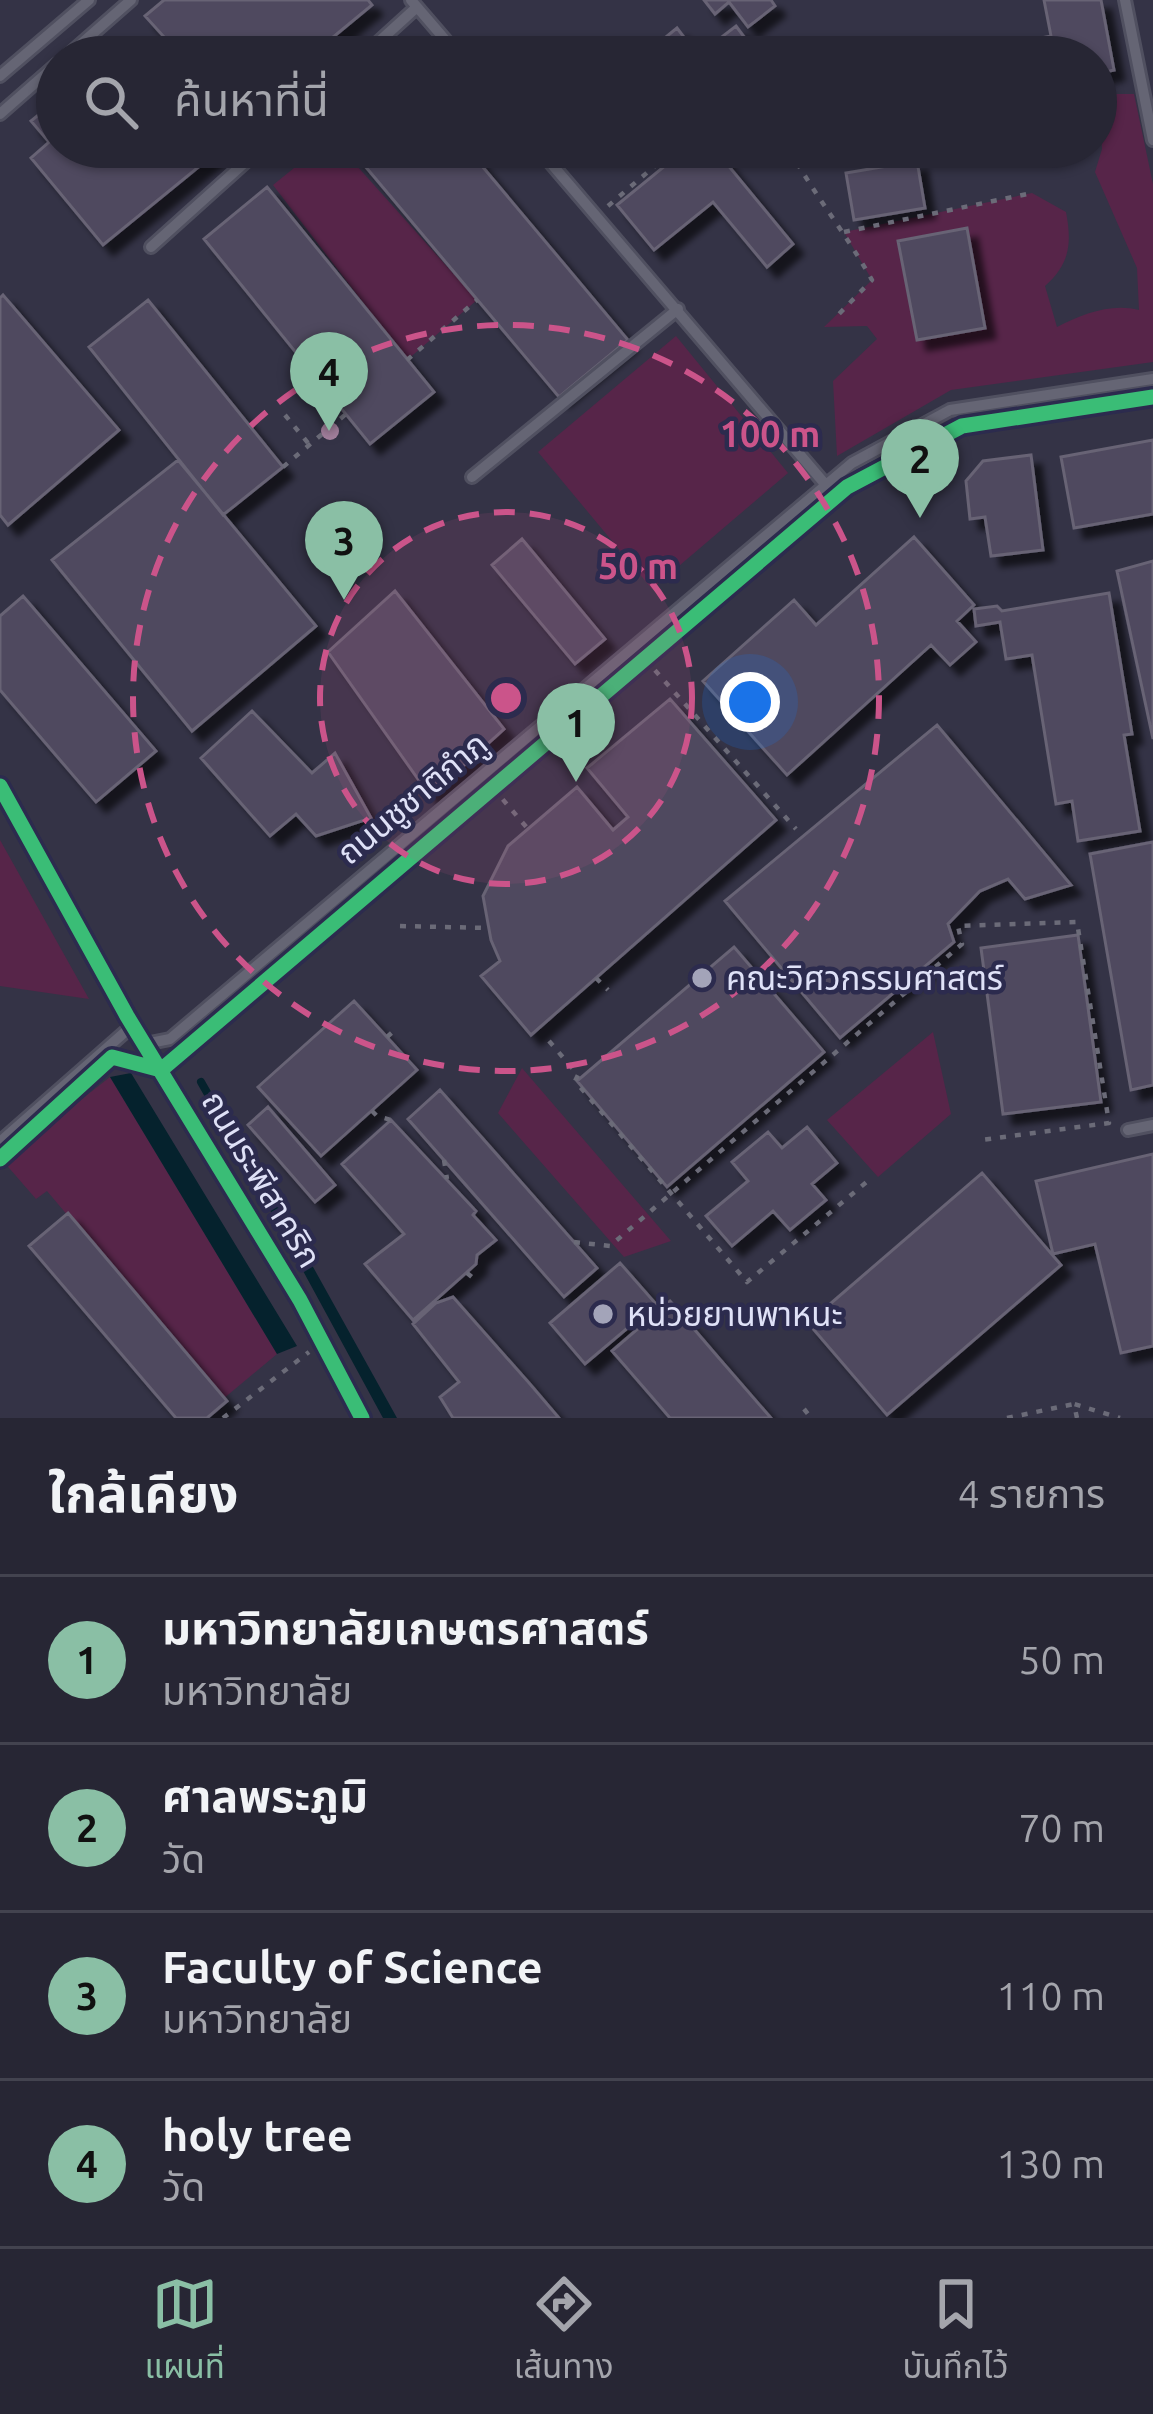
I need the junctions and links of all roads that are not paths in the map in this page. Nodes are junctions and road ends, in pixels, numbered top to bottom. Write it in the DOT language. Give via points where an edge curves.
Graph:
graph roads {
  1 [pos="88,0"];
  2 [pos="131,0"];
  3 [pos="1125,0"];
  4 [pos="414,3"];
  5 [pos="46,36"];
  6 [pos="90,36"];
  7 [pos="382,36"];
  8 [pos="442,36"];
  9 [pos="36,45"];
  10 [pos="0,76"];
  11 [pos="36,82"];
  12 [pos="0,114"];
  13 [pos="1153,140"];
  14 [pos="239,168"];
  15 [pos="555,168"];
  16 [pos="151,247"];
  17 [pos="678,309"];
  18 [pos="1153,379"];
  19 [pos="472,477"];
  20 [pos="826,484"];
  21 [pos="0,786"];
  22 [pos="133,1024"];
  23 [pos="145,1044"];
  24 [pos="1153,1125"];
  25 [pos="1127,1130"];
  26 [pos="0,1142"];
  27 [pos="362,1418"];
  1 -- 5 [label="lane"];
  2 -- 6 [label="lane"];
  3 -- 13 [label="lane"];
  4 -- 7 [label="lane"];
  4 -- 8 [label="lane"];
  9 -- 10 [label="lane"];
  11 -- 12 [label="lane"];
  14 -- 16 [label="lane"];
  15 -- 17 [label="lane"];
  17 -- 19 [label="lane"];
  17 -- 20 [label="lane"];
  18 -- 20 [label="lane, ถนนชูชาติกำภู" via="950,410"];
  20 -- 23 [label="lane, ถนนชูชาติกำภู" via="170,1039"];
  21 -- 22 [label="lane, ถนนระพีสาคริก"];
  22 -- 23 [label="lane, ถนนระพีสาคริก"];
  22 -- 26 [label="lane"];
  23 -- 27 [label="lane, ถนนระพีสาคริก"];
  24 -- 25 [label="lane"];
}
